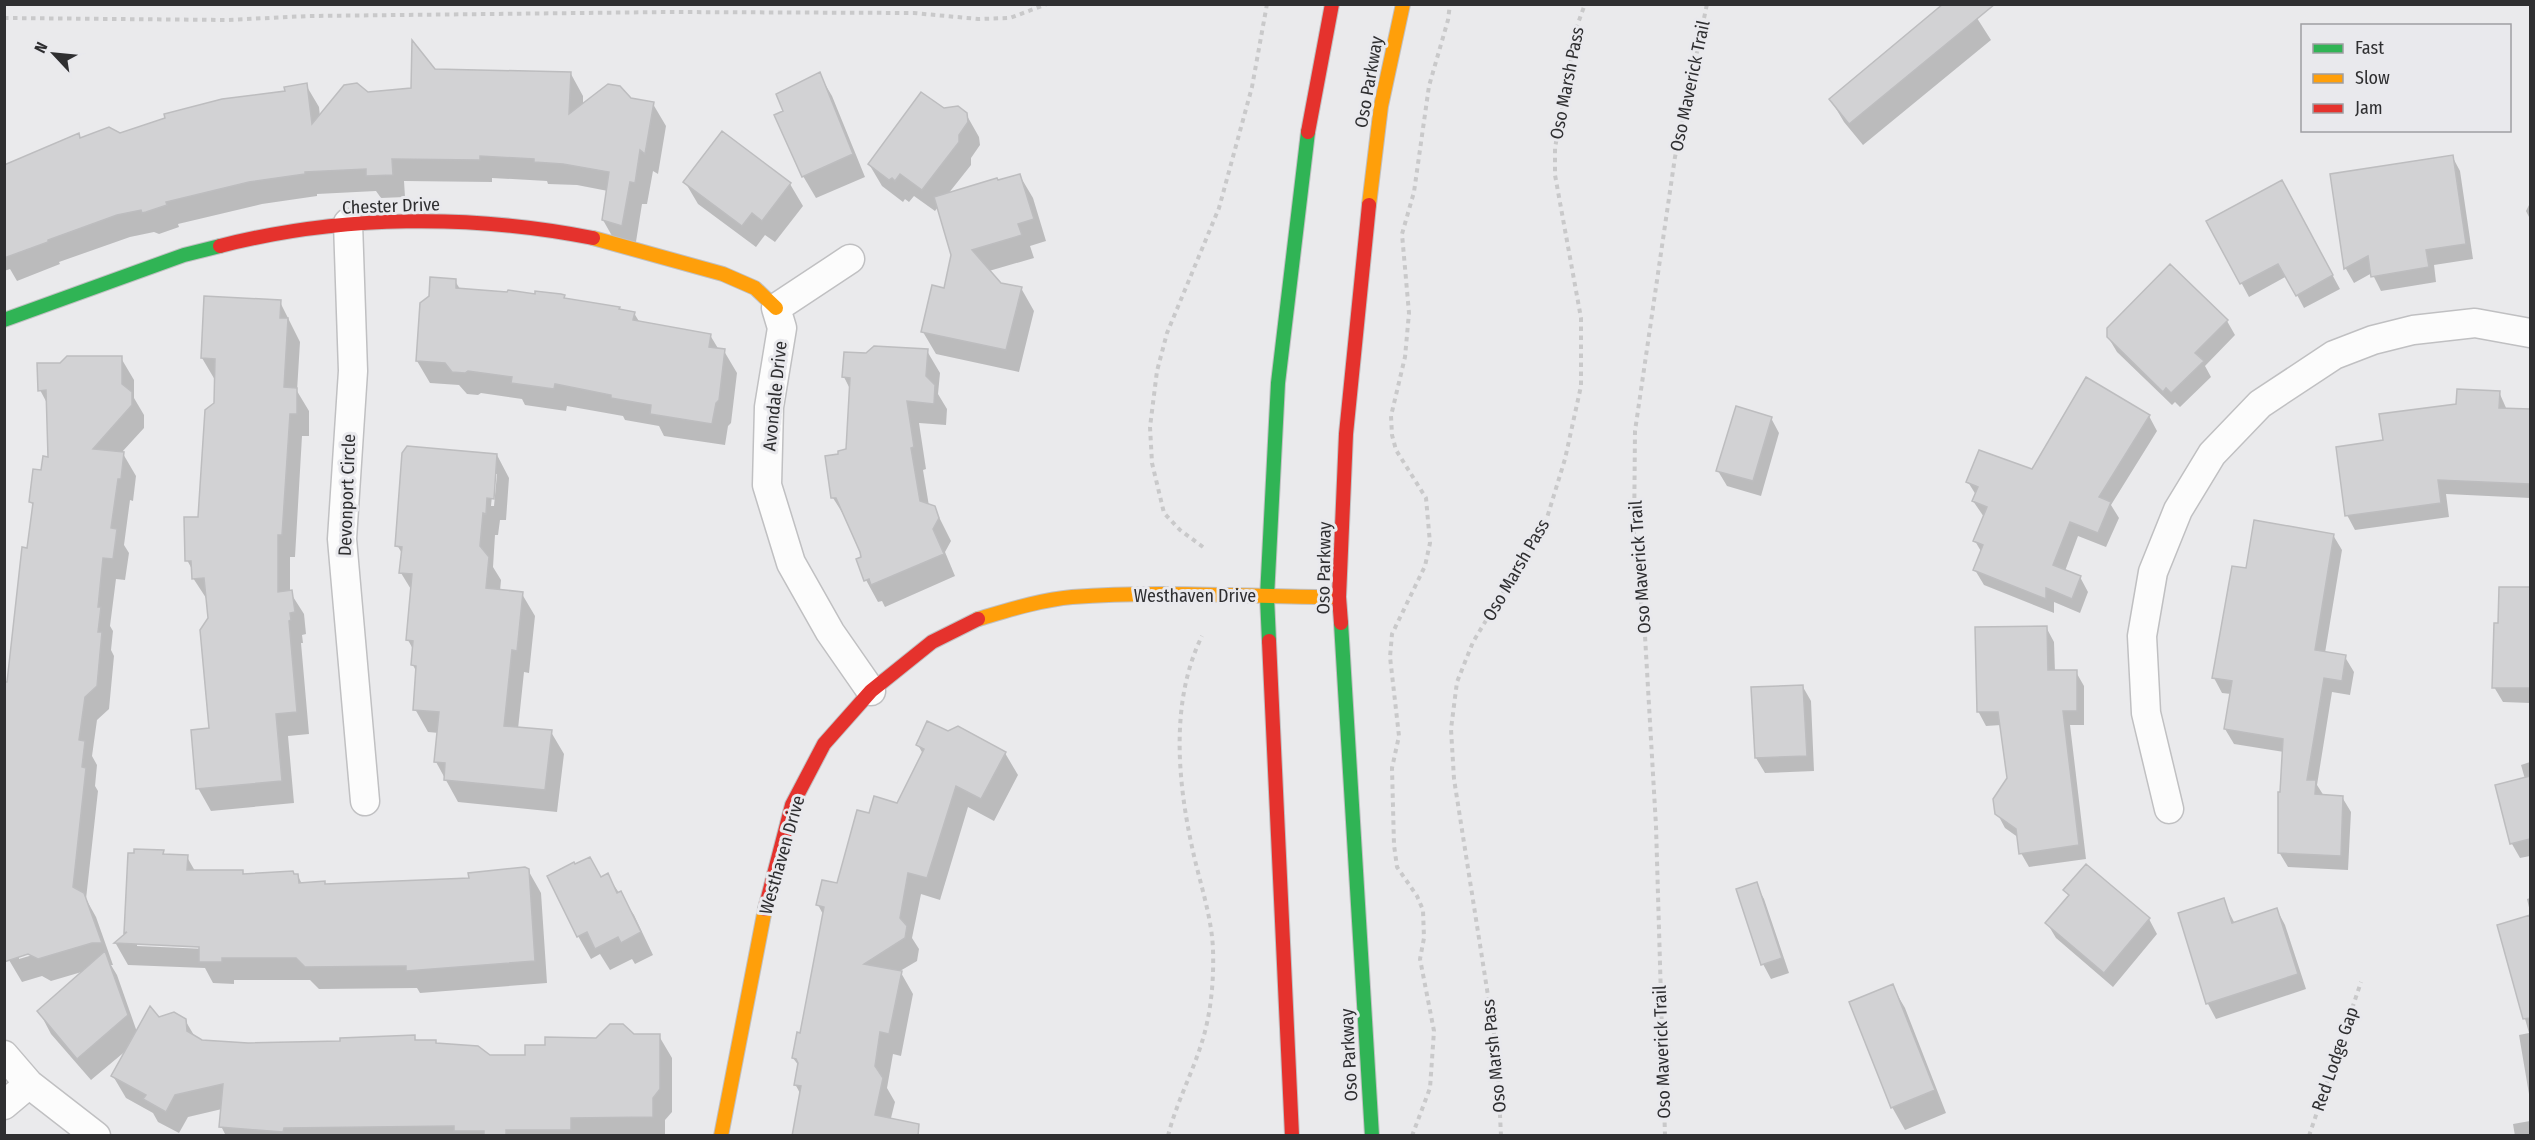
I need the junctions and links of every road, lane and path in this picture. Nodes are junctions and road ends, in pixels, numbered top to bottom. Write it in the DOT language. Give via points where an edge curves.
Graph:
graph roads {
  1 [pos="1047,4"];
  2 [pos="1267,4"];
  3 [pos="1332,4"];
  4 [pos="1402,4"];
  5 [pos="1450,4"];
  6 [pos="1585,4"];
  7 [pos="1707,4"];
  8 [pos="4,18"];
  9 [pos="348,223"];
  10 [pos="850,259"];
  11 [pos="776,308"];
  12 [pos="4,320"];
  13 [pos="2530,333"];
  14 [pos="1203,547"];
  15 [pos="1267,597"];
  16 [pos="1340,597"];
  17 [pos="1202,636"];
  18 [pos="871,691"];
  19 [pos="365,801"];
  20 [pos="2169,809"];
  21 [pos="2361,982"];
  22 [pos="4,1054"];
  23 [pos="29,1084"];
  24 [pos="4,1105"];
  25 [pos="96,1136"];
  26 [pos="721,1136"];
  27 [pos="1168,1136"];
  28 [pos="1292,1136"];
  29 [pos="1372,1136"];
  30 [pos="1412,1136"];
  31 [pos="1501,1136"];
  32 [pos="1665,1136"];
  33 [pos="2309,1136"];
  1 -- 8 [label="path" via="1010,18 978,19 914,14 680,12 227,20"];
  2 -- 14 [label="path" via="1252,87 1219,208 1167,333 1157,371 1150,427 1152,463 1164,513"];
  3 -- 15 [label="main road" via="1309,124 1278,383"];
  4 -- 16 [label="main road, Oso Parkway" via="1381,106 1361,276 1346,434"];
  5 -- 30 [label="path" via="1429,86 1414,192 1402,234 1409,313 1406,357 1391,416 1396,450 1426,498 1431,543 1425,566 1392,634 1390,657 1399,736 1392,768 1394,845 1397,867 1423,910 1420,959 1434,1031 1430,1088"];
  6 -- 31 [label="path, Oso Marsh Pass" via="1577,26 1555,148 1555,175 1581,318 1581,386 1546,521 1473,642 1457,682 1451,729 1454,779 1497,1053"];
  7 -- 32 [label="path, Oso Maverick Trail" via="1675,157 1635,431 1634,540 1645,636 1655,814"];
  9 -- 11 [label="main road, Chester Drive" via="475,222 591,237 723,274 755,288"];
  9 -- 12 [label="main road, Chester Drive" via="247,239 184,255"];
  9 -- 19 [label="street, Devonport Circle" via="353,371 342,539"];
  10 -- 11 [label="street"];
  11 -- 18 [label="street, Avondale Drive" via="782,328 769,407 766,484 791,563 830,632"];
  13 -- 20 [label="street" via="2475,323 2413,330 2373,340 2334,355 2260,404 2212,454 2178,510 2157,562 2142,636 2146,713"];
  15 -- 16 [label="main road, Westhaven Drive"];
  15 -- 18 [label="main road, Westhaven Drive" via="1217,593 1071,597 1029,604 978,619 932,642"];
  15 -- 28 [label="main road"];
  16 -- 29 [label="main road, Oso Parkway"];
  17 -- 27 [label="path" via="1195,649 1182,705 1179,742 1186,823 1213,948 1213,981 1202,1044"];
  18 -- 26 [label="main road, Westhaven Drive" via="824,744 792,805 770,886"];
  21 -- 33 [label="path, Red Lodge Gap"];
  22 -- 23 [label="street"];
  23 -- 24 [label="street"];
  23 -- 25 [label="street"];
}
